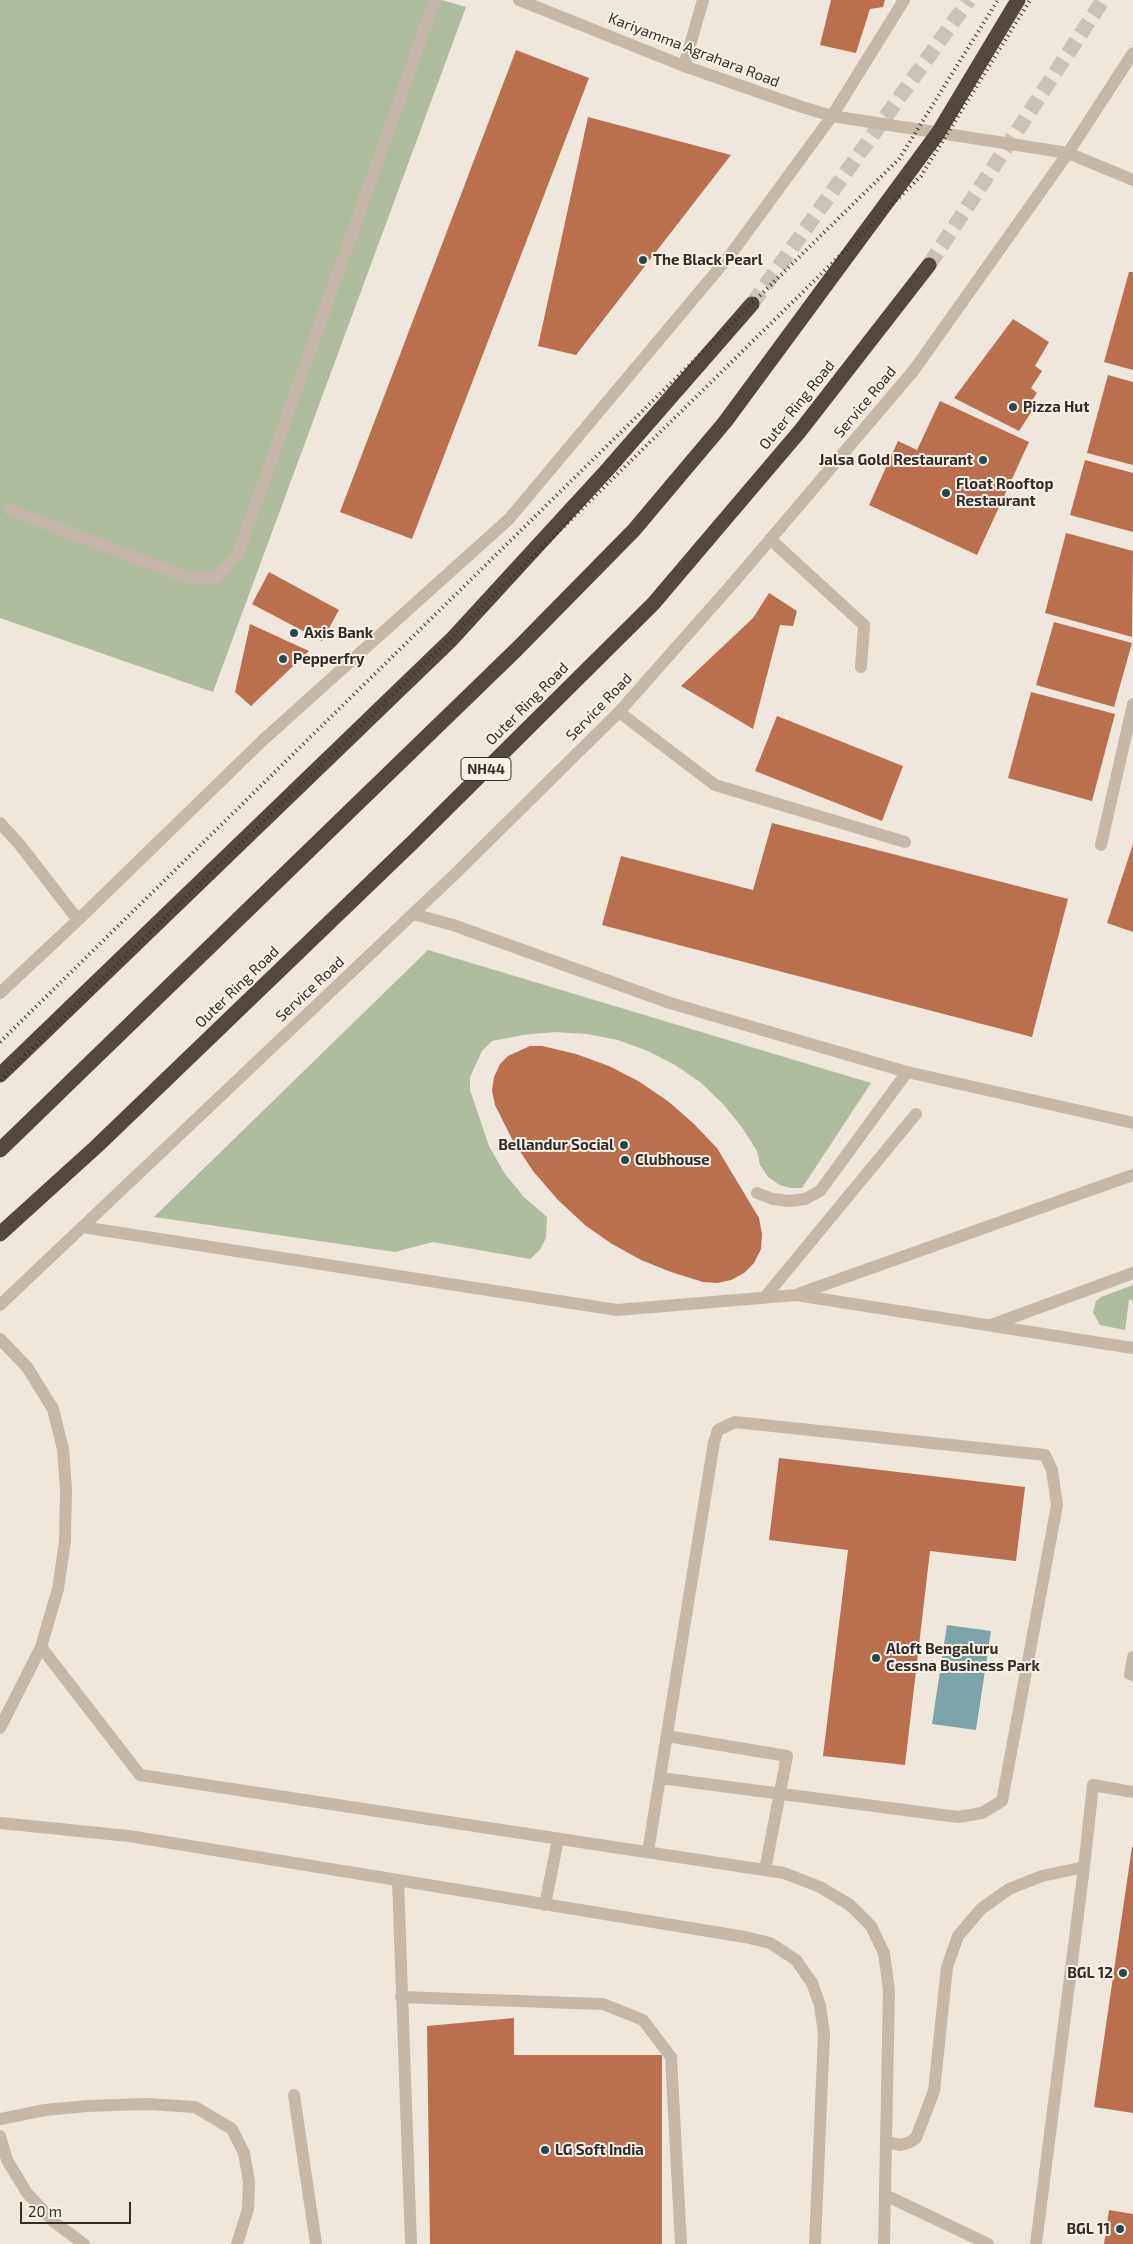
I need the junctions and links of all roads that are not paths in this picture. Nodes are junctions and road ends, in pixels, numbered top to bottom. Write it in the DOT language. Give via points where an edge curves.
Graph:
graph roads {
  1 [pos="435,0"];
  2 [pos="518,0"];
  3 [pos="703,0"];
  4 [pos="904,0"];
  5 [pos="1018,0"];
  6 [pos="1133,53"];
  7 [pos="684,66"];
  8 [pos="832,116"];
  9 [pos="938,133"];
  10 [pos="1068,153"];
  11 [pos="1133,180"];
  12 [pos="929,265"];
  13 [pos="752,304"];
  14 [pos="10,510"];
  15 [pos="770,539"];
  16 [pos="861,667"];
  17 [pos="1133,704"];
  18 [pos="619,712"];
  19 [pos="0,823"];
  20 [pos="905,842"];
  21 [pos="1101,845"];
  22 [pos="413,914"];
  23 [pos="78,920"];
  24 [pos="0,993"];
  25 [pos="907,1072"];
  26 [pos="0,1075"];
  27 [pos="916,1114"];
  28 [pos="1133,1123"];
  29 [pos="0,1150"];
  30 [pos="1133,1175"];
  31 [pos="757,1192"];
  32 [pos="82,1227"];
  33 [pos="0,1234"];
  34 [pos="1133,1273"];
  35 [pos="796,1294"];
  36 [pos="766,1297"];
  37 [pos="0,1304"];
  38 [pos="992,1325"];
  39 [pos="0,1339"];
  40 [pos="1133,1348"];
  41 [pos="41,1647"];
  42 [pos="1133,1657"];
  43 [pos="1133,1675"];
  44 [pos="0,1728"];
  45 [pos="667,1736"];
  46 [pos="660,1778"];
  47 [pos="1133,1792"];
  48 [pos="780,1794"];
  49 [pos="0,1823"];
  50 [pos="558,1839"];
  51 [pos="648,1852"];
  52 [pos="1084,1867"];
  53 [pos="765,1870"];
  54 [pos="398,1881"];
  55 [pos="545,1905"];
  56 [pos="402,1997"];
  57 [pos="294,2095"];
  58 [pos="0,2119"];
  59 [pos="0,2136"];
  60 [pos="886,2142"];
  61 [pos="885,2195"];
  62 [pos="84,2244"];
  63 [pos="237,2244"];
  64 [pos="316,2244"];
  65 [pos="411,2244"];
  66 [pos="681,2244"];
  67 [pos="815,2244"];
  68 [pos="884,2244"];
  69 [pos="988,2244"];
  70 [pos="1036,2244"];
  1 -- 14 [label="street" via="238,554 216,578 189,578"];
  2 -- 7 [label="street, Kariyamma Agrahara Road"];
  3 -- 7 [label="street"];
  4 -- 8 [label="street"];
  5 -- 9 [label="highway"];
  6 -- 10 [label="street, Service Road"];
  7 -- 8 [label="street, Kariyamma Agrahara Road"];
  8 -- 9 [label="street, Kariyamma Agrahara Road"];
  8 -- 23 [label="street" via="730,254 509,518 262,741"];
  9 -- 10 [label="street, Kariyamma Agrahara Road"];
  9 -- 29 [label="highway" via="724,422 634,530 517,649"];
  10 -- 11 [label="street, Kariyamma Agrahara Road"];
  10 -- 15 [label="street, Service Road" via="914,370"];
  12 -- 33 [label="highway, Outer Ring Road / NH44" via="800,431 653,604 414,841"];
  13 -- 26 [label="highway" via="608,469 452,639"];
  15 -- 16 [label="street" via="864,625"];
  15 -- 18 [label="street, Service Road"];
  17 -- 21 [label="street"];
  18 -- 20 [label="street" via="716,784"];
  18 -- 22 [label="street, Service Road"];
  19 -- 23 [label="street"];
  22 -- 25 [label="street" via="453,925 670,1003"];
  22 -- 32 [label="street, Service Road"];
  23 -- 24 [label="street"];
  25 -- 28 [label="street"];
  25 -- 31 [label="street" via="820,1191 805,1199 789,1201"];
  27 -- 36 [label="street"];
  30 -- 35 [label="street"];
  32 -- 36 [label="street" via="617,1310"];
  32 -- 37 [label="street, Service Road"];
  34 -- 38 [label="street"];
  35 -- 36 [label="street"];
  35 -- 38 [label="street"];
  38 -- 40 [label="street"];
  39 -- 41 [label="street" via="27,1367 53,1409 63,1449 65,1541 58,1590"];
  41 -- 44 [label="street"];
  41 -- 50 [label="street" via="140,1775"];
  42 -- 43 [label="street" via="1130,1674"];
  45 -- 46 [label="street"];
  45 -- 48 [label="street" via="787,1756"];
  45 -- 48 [label="street" via="718,1430 735,1422 1044,1456 1052,1470 1057,1505 1002,1801 982,1813 958,1817"];
  46 -- 48 [label="street"];
  46 -- 51 [label="street"];
  47 -- 52 [label="street" via="1093,1786"];
  48 -- 53 [label="street"];
  49 -- 54 [label="street" via="129,1836"];
  50 -- 51 [label="street"];
  50 -- 55 [label="street"];
  51 -- 53 [label="street"];
  52 -- 60 [label="street" via="1042,1876 1009,1889 981,1909 958,1936 947,1967 934,2091 916,2138 901,2145"];
  52 -- 70 [label="street"];
  53 -- 60 [label="street" via="784,1873 820,1887 850,1905 871,1926 884,1953 889,1990"];
  54 -- 55 [label="street"];
  54 -- 56 [label="street"];
  55 -- 67 [label="street" via="745,1937 770,1943 796,1960 812,1983 820,2005 824,2034"];
  56 -- 65 [label="street"];
  56 -- 66 [label="street" via="603,2004 643,2020 671,2057"];
  57 -- 64 [label="street"];
  58 -- 63 [label="street" via="88,2106 147,2104 195,2107 232,2129 244,2154 249,2182 248,2209"];
  59 -- 62 [label="street" via="7,2160 27,2193 54,2222"];
  60 -- 61 [label="street"];
  61 -- 68 [label="street"];
  61 -- 69 [label="street"];
}
